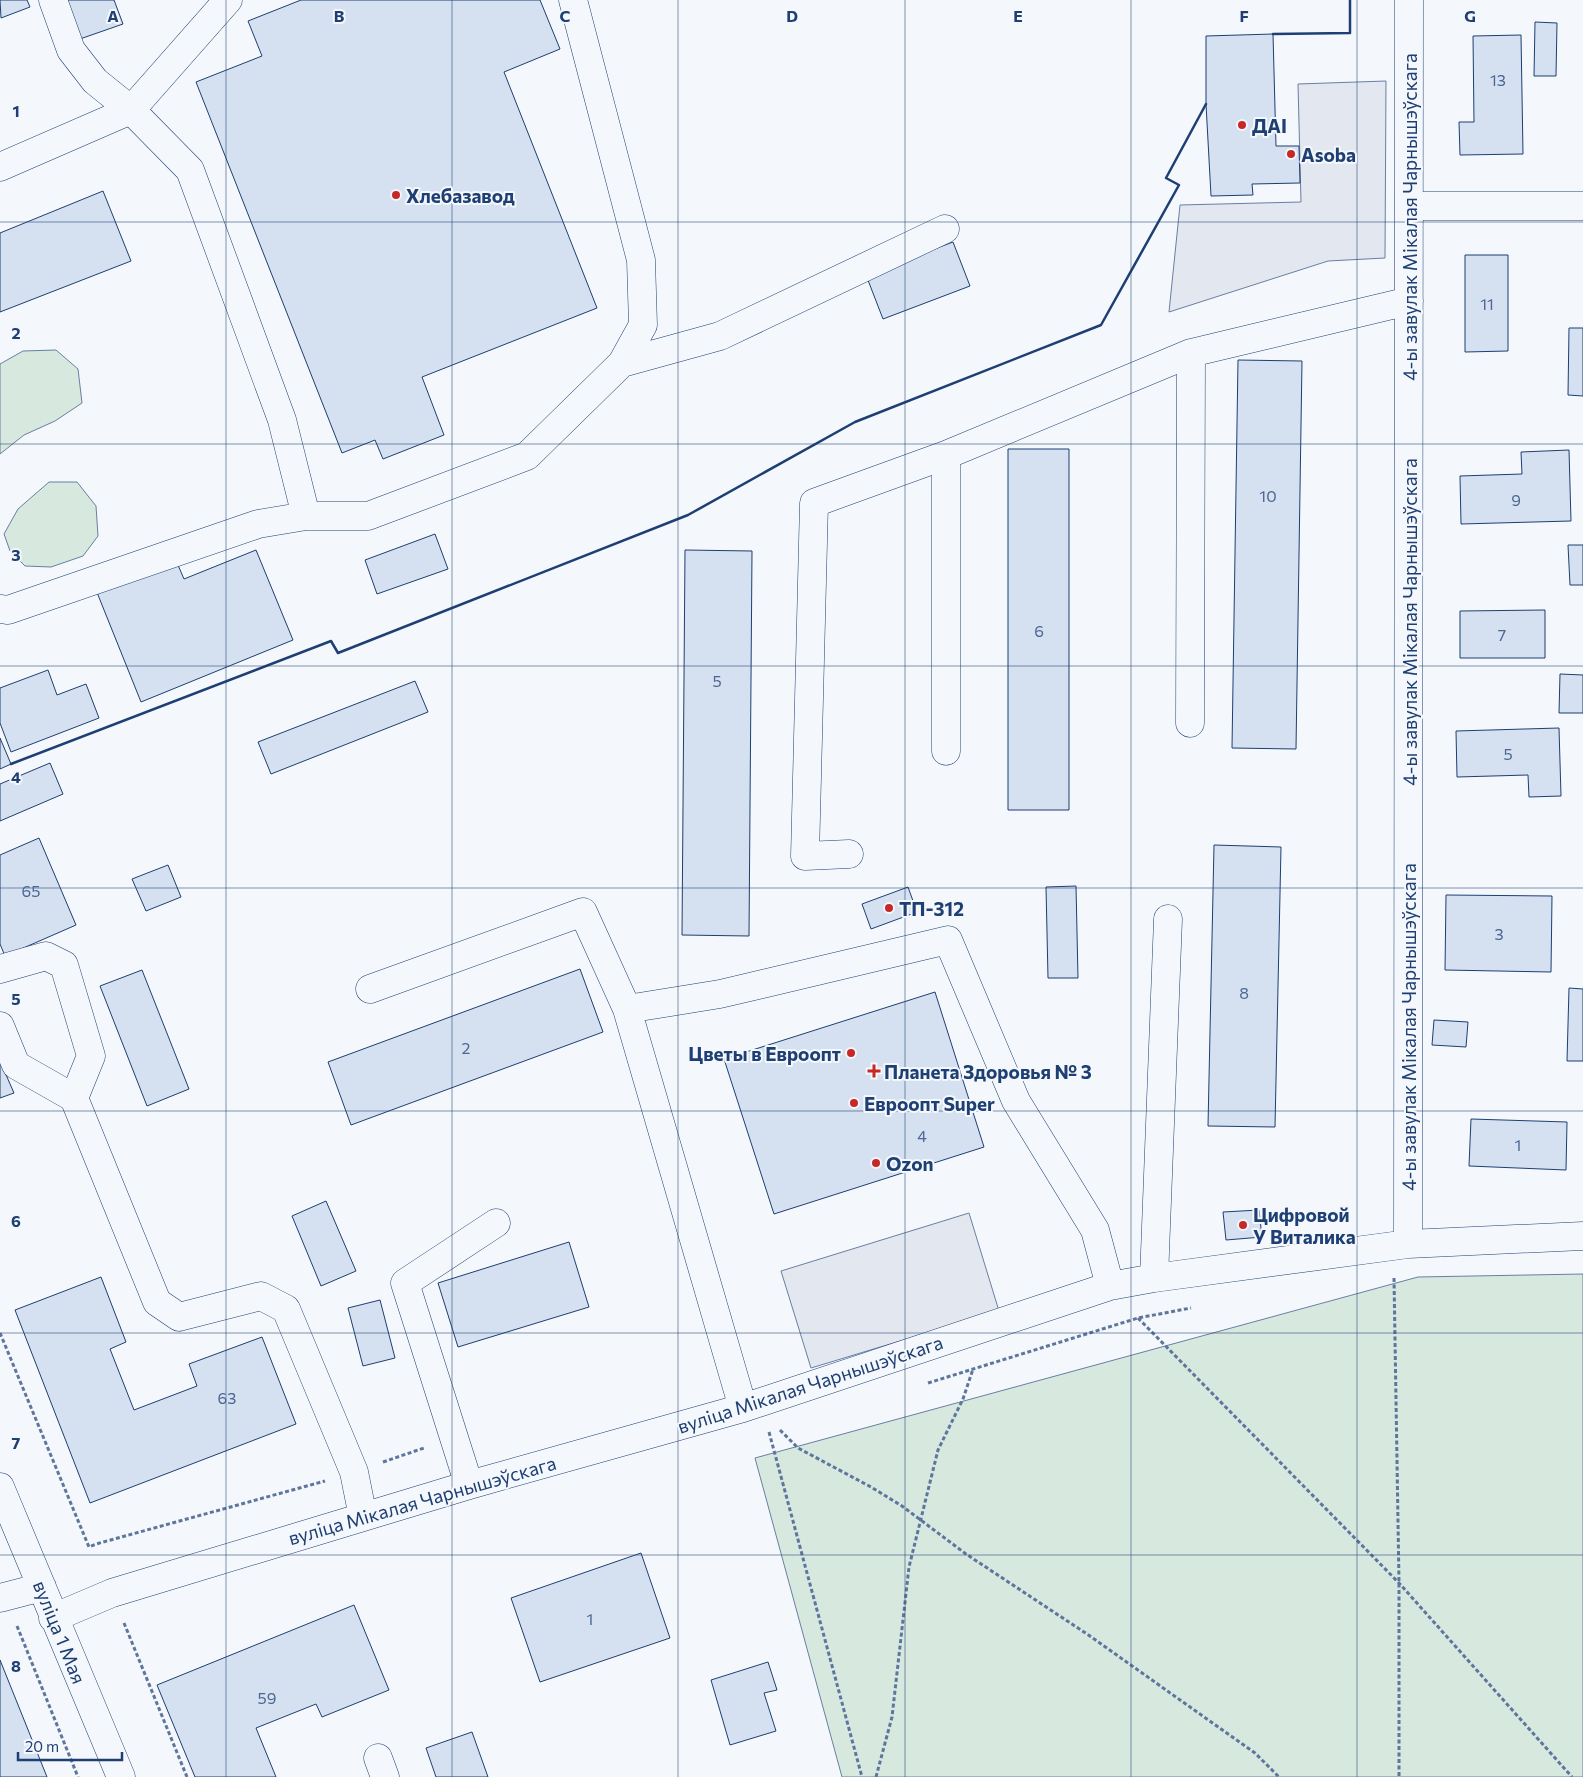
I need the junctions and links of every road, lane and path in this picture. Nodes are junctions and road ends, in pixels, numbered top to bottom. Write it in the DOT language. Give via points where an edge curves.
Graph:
graph roads {
  1 [pos="53,0"];
  2 [pos="228,0"];
  3 [pos="573,0"];
  4 [pos="1409,0"];
  5 [pos="131,110"];
  6 [pos="0,167"];
  7 [pos="1409,206"];
  8 [pos="1583,206"];
  9 [pos="945,229"];
  10 [pos="1409,301"];
  11 [pos="1191,353"];
  12 [pos="622,363"];
  13 [pos="946,455"];
  14 [pos="306,516"];
  15 [pos="0,609"];
  16 [pos="1190,723"];
  17 [pos="946,751"];
  18 [pos="848,854"];
  19 [pos="1168,919"];
  20 [pos="0,970"];
  21 [pos="370,989"];
  22 [pos="627,1009"];
  23 [pos="0,1026"];
  24 [pos="74,1098"];
  25 [pos="496,1224"];
  26 [pos="1583,1236"];
  27 [pos="1408,1244"];
  28 [pos="1394,1270"];
  29 [pos="1154,1278"];
  30 [pos="1110,1286"];
  31 [pos="1195,1307"];
  32 [pos="1138,1318"];
  33 [pos="0,1333"];
  34 [pos="973,1369"];
  35 [pos="927,1383"];
  36 [pos="743,1408"];
  37 [pos="788,1426"];
  38 [pos="779,1429"];
  39 [pos="454,1437"];
  40 [pos="354,1472"];
  41 [pos="469,1485"];
  42 [pos="1,1494"];
  43 [pos="363,1517"];
  44 [pos="921,1520"];
  45 [pos="1400,1583"];
  46 [pos="42,1587"];
  47 [pos="3,1597"];
  48 [pos="54,1618"];
  49 [pos="124,1622"];
  50 [pos="78,1777"];
  51 [pos="120,1777"];
  52 [pos="187,1777"];
  53 [pos="862,1777"];
  54 [pos="876,1777"];
  55 [pos="1279,1777"];
  56 [pos="1399,1777"];
  57 [pos="1572,1777"];
  1 -- 5 [label="street" via="71,50 95,81"];
  2 -- 5 [label="street"];
  3 -- 12 [label="street" via="641,260 643,325"];
  4 -- 7 [label="street, 4-ы завулак Мікалая Чарнышэўскага"];
  5 -- 6 [label="street"];
  5 -- 14 [label="street" via="190,170 282,420"];
  7 -- 8 [label="street"];
  7 -- 10 [label="street, 4-ы завулак Мікалая Чарнышэўскага"];
  9 -- 12 [label="street" via="720,336"];
  10 -- 11 [label="street"];
  10 -- 27 [label="street, 4-ы завулак Мікалая Чарнышэўскага"];
  11 -- 13 [label="street"];
  11 -- 16 [label="street"];
  12 -- 14 [label="street" via="526,456 368,516"];
  13 -- 17 [label="street"];
  13 -- 18 [label="street" via="814,503 805,856"];
  14 -- 15 [label="street" via="258,524 8,610"];
  19 -- 29 [label="street"];
  20 -- 24 [label="street" via="46,956 64,965 91,1056"];
  21 -- 22 [label="street" via="583,912"];
  22 -- 30 [label="street" via="720,994 948,940 1016,1101 1095,1230"];
  22 -- 36 [label="street"];
  23 -- 24 [label="street" via="16,1065"];
  24 -- 40 [label="street" via="157,1302 179,1317 261,1296 286,1309"];
  25 -- 39 [label="street" via="405,1283"];
  26 -- 27 [label="street, вуліца Мікалая Чарнышэўскага"];
  27 -- 29 [label="street, вуліца Мікалая Чарнышэўскага"];
  28 -- 45 [label="path"];
  29 -- 30 [label="street, вуліца Мікалая Чарнышэўскага"];
  30 -- 32 [label="path"];
  30 -- 36 [label="street, вуліца Мікалая Чарнышэўскага"];
  31 -- 32 [label="path"];
  32 -- 34 [label="path"];
  32 -- 45 [label="path"];
  33 -- 40 [label="path" via="89,1547"];
  34 -- 35 [label="path"];
  34 -- 44 [label="path" via="963,1399 938,1450"];
  36 -- 41 [label="street, вуліца Мікалая Чарнышэўскага"];
  37 -- 38 [label="path"];
  38 -- 44 [label="path" via="798,1448 871,1487"];
  38 -- 53 [label="path" via="769,1432"];
  39 -- 40 [label="path"];
  39 -- 41 [label="street"];
  40 -- 43 [label="street"];
  41 -- 43 [label="street, вуліца Мікалая Чарнышэўскага"];
  42 -- 46 [label="street, вуліца 1 Мая"];
  43 -- 48 [label="street, вуліца Мікалая Чарнышэўскага" via="112,1593"];
  44 -- 54 [label="path" via="909,1567 892,1717"];
  44 -- 55 [label="path" via="1255,1753"];
  45 -- 56 [label="path"];
  45 -- 57 [label="path"];
  46 -- 47 [label="street"];
  46 -- 48 [label="street, вуліца 1 Мая"];
  47 -- 50 [label="path"];
  48 -- 51 [label="street, вуліца 1 Мая"];
  49 -- 52 [label="path"];
}
